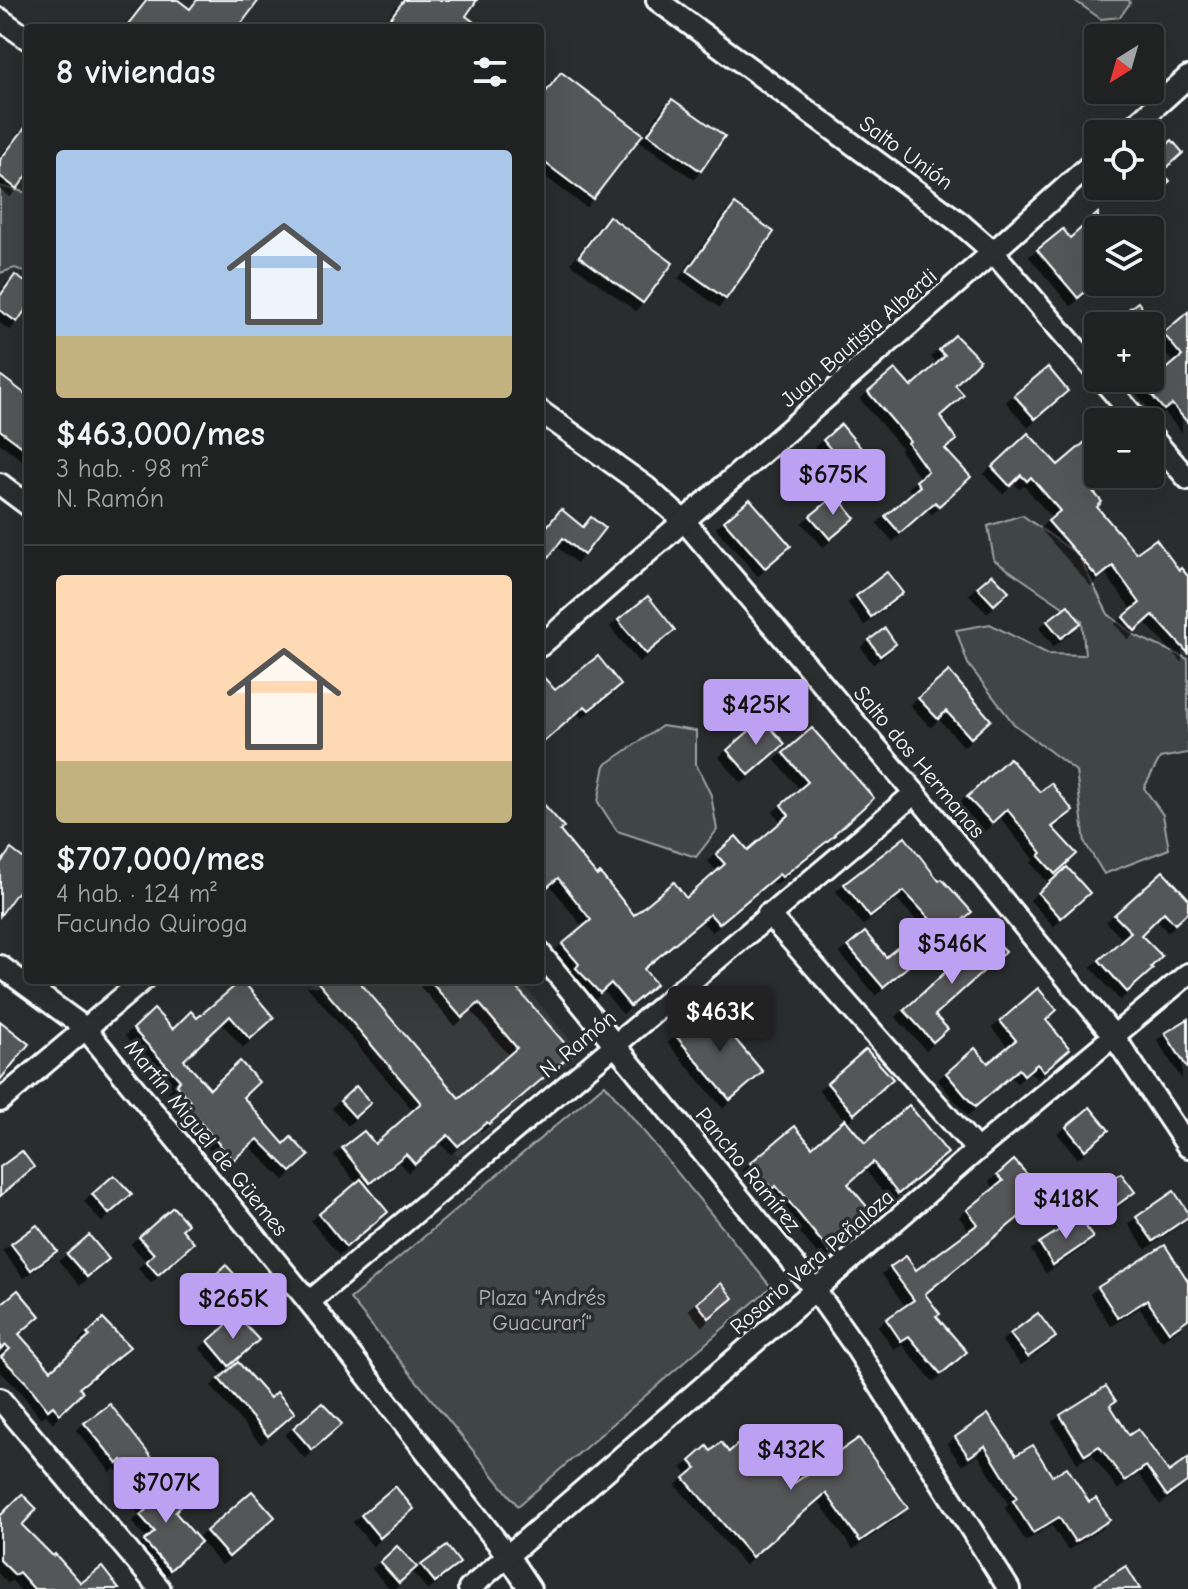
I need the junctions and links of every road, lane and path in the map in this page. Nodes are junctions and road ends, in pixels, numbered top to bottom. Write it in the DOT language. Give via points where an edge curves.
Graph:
graph roads {
  1 [pos="657,0"];
  2 [pos="0,19"];
  3 [pos="24,36"];
  4 [pos="1188,77"];
  5 [pos="1140,120"];
  6 [pos="1084,171"];
  7 [pos="993,252"];
  8 [pos="1084,357"];
  9 [pos="1114,392"];
  10 [pos="1127,408"];
  11 [pos="544,414"];
  12 [pos="1164,451"];
  13 [pos="1188,479"];
  14 [pos="0,484"];
  15 [pos="24,502"];
  16 [pos="685,522"];
  17 [pos="544,643"];
  18 [pos="915,793"];
  19 [pos="768,914"];
  20 [pos="544,958"];
  21 [pos="0,966"];
  22 [pos="1188,974"];
  23 [pos="24,984"];
  24 [pos="25,984"];
  25 [pos="138,984"];
  26 [pos="85,1028"];
  27 [pos="1113,1035"];
  28 [pos="615,1045"];
  29 [pos="0,1101"];
  30 [pos="1188,1147"];
  31 [pos="977,1150"];
  32 [pos="815,1290"];
  33 [pos="309,1302"];
  34 [pos="0,1399"];
  35 [pos="508,1556"];
  36 [pos="160,1589"];
  37 [pos="469,1589"];
  38 [pos="530,1589"];
  39 [pos="1009,1589"];
  1 -- 7 [label="street, Salto Unión"];
  2 -- 3 [label="street"];
  4 -- 5 [label="street"];
  6 -- 7 [label="street, Juan Bautista Alberdi"];
  7 -- 8 [label="street, Salto Unión"];
  7 -- 16 [label="street, Juan Bautista Alberdi"];
  9 -- 10 [label="street, Salto Unión"];
  11 -- 16 [label="street, Salto dos Hermanas" via="646,487"];
  12 -- 13 [label="street"];
  14 -- 15 [label="street"];
  16 -- 17 [label="street, Juan Bautista Alberdi"];
  16 -- 18 [label="street, Salto dos Hermanas"];
  18 -- 19 [label="street, N. Ramón"];
  18 -- 27 [label="street, Salto dos Hermanas"];
  19 -- 28 [label="street, N. Ramón"];
  19 -- 31 [label="street"];
  20 -- 28 [label="street, Pancho Ramírez"];
  21 -- 23 [label="street, Martín Miguel de Güemes"];
  22 -- 27 [label="street, Rosario Vera Peñaloza"];
  24 -- 26 [label="street, Martín Miguel de Güemes"];
  25 -- 26 [label="street"];
  26 -- 29 [label="street"];
  26 -- 33 [label="street, Martín Miguel de Güemes"];
  27 -- 30 [label="street, Salto dos Hermanas"];
  27 -- 31 [label="street, Rosario Vera Peñaloza"];
  28 -- 32 [label="street, Pancho Ramírez"];
  28 -- 33 [label="street, N. Ramón"];
  31 -- 32 [label="street, Rosario Vera Peñaloza"];
  32 -- 35 [label="street, Rosario Vera Peñaloza"];
  32 -- 39 [label="street, Pancho Ramírez"];
  33 -- 35 [label="street, Martín Miguel de Güemes"];
  34 -- 36 [label="street"];
  35 -- 37 [label="street, Rosario Vera Peñaloza"];
  35 -- 38 [label="street, Martín Miguel de Güemes"];
}
